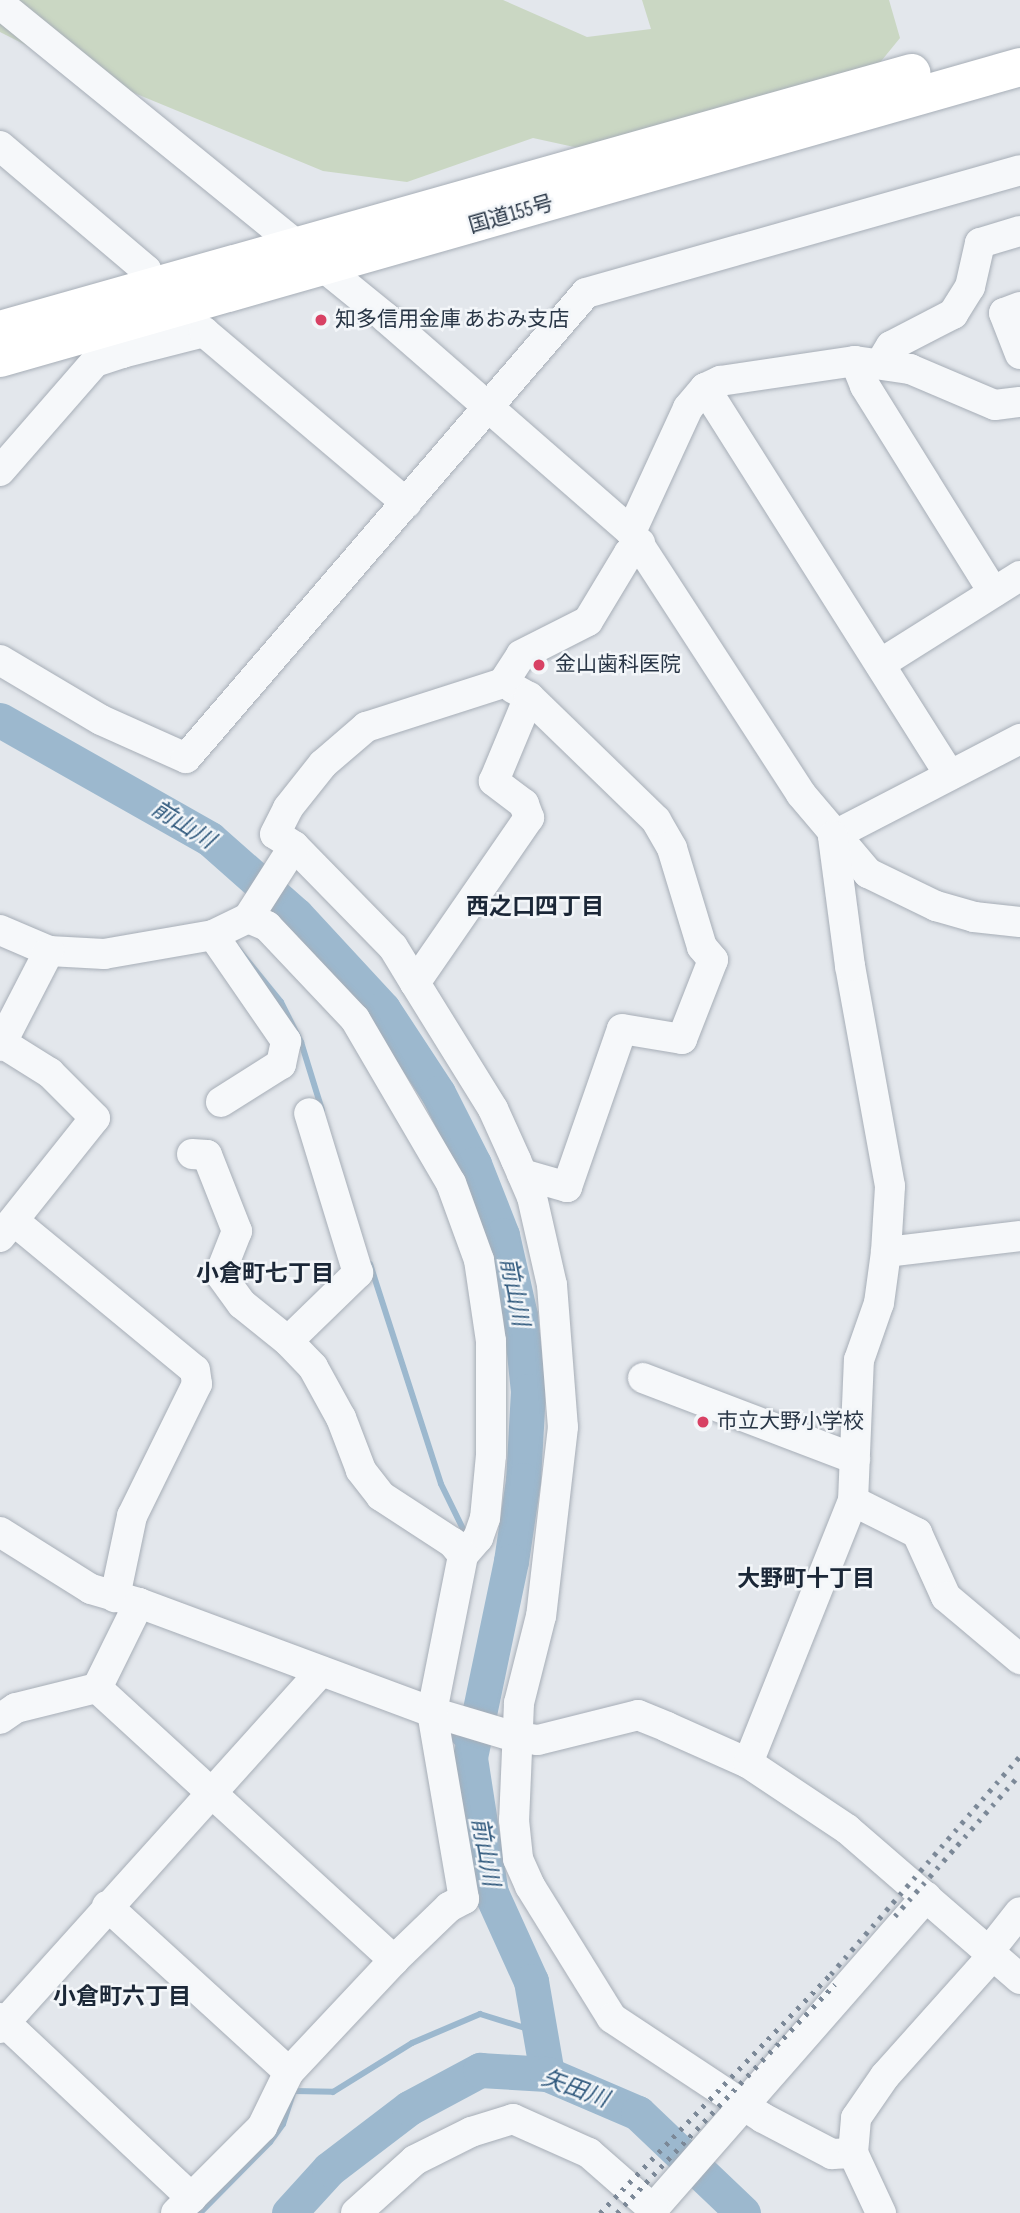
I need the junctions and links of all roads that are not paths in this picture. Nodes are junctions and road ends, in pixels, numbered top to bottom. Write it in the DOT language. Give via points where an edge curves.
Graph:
graph roads {
  1 [pos="0,4"];
  2 [pos="1020,41"];
  3 [pos="1020,67"];
  4 [pos="0,146"];
  5 [pos="1020,170"];
  6 [pos="1020,231"];
  7 [pos="293,244"];
  8 [pos="325,268"];
  9 [pos="153,287"];
  10 [pos="1020,307"];
  11 [pos="0,330"];
  12 [pos="118,341"];
  13 [pos="1020,354"];
  14 [pos="0,358"];
  15 [pos="867,363"];
  16 [pos="705,388"];
  17 [pos="1020,402"];
  18 [pos="489,408"];
  19 [pos="0,471"];
  20 [pos="405,503"];
  21 [pos="635,538"];
  22 [pos="1020,576"];
  23 [pos="993,592"];
  24 [pos="0,660"];
  25 [pos="880,664"];
  26 [pos="516,690"];
  27 [pos="1020,739"];
  28 [pos="950,775"];
  29 [pos="833,836"];
  30 [pos="289,853"];
  31 [pos="250,915"];
  32 [pos="1020,922"];
  33 [pos="0,930"];
  34 [pos="213,934"];
  35 [pos="49,951"];
  36 [pos="415,983"];
  37 [pos="1,1045"];
  38 [pos="221,1102"];
  39 [pos="309,1114"];
  40 [pos="192,1154"];
  41 [pos="522,1174"];
  42 [pos="7,1229"];
  43 [pos="1020,1236"];
  44 [pos="886,1252"];
  45 [pos="288,1341"];
  46 [pos="643,1378"];
  47 [pos="855,1459"];
  48 [pos="853,1501"];
  49 [pos="0,1532"];
  50 [pos="463,1555"];
  51 [pos="127,1600"];
  52 [pos="1020,1659"];
  53 [pos="321,1671"];
  54 [pos="97,1688"];
  55 [pos="437,1714"];
  56 [pos="0,1719"];
  57 [pos="516,1737"];
  58 [pos="748,1763"];
  59 [pos="213,1792"];
  60 [pos="926,1897"];
  61 [pos="107,1906"];
  62 [pos="1020,1912"];
  63 [pos="992,1952"];
  64 [pos="394,1960"];
  65 [pos="1020,1979"];
  66 [pos="2,2023"];
  67 [pos="289,2072"];
  68 [pos="746,2107"];
  69 [pos="853,2153"];
  70 [pos="184,2205"];
  71 [pos="651,2211"];
  72 [pos="356,2213"];
  73 [pos="881,2213"];
  1 -- 7 [label="street"];
  2 -- 7 [label="highway, 国道155号"];
  3 -- 8 [label="highway, 国道155号"];
  4 -- 9 [label="street" via="146,270"];
  5 -- 18 [label="street" via="586,293"];
  6 -- 15 [label="street" via="980,243 970,287 953,314"];
  7 -- 8 [label="street"];
  7 -- 9 [label="highway, 国道155号"];
  8 -- 12 [label="highway, 国道155号"];
  8 -- 18 [label="street"];
  9 -- 11 [label="highway, 国道155号"];
  10 -- 13 [label="street" via="1004,313"];
  12 -- 14 [label="highway, 国道155号"];
  12 -- 19 [label="street" via="94,362"];
  12 -- 20 [label="street" via="204,332"];
  15 -- 16 [label="street" via="750,375"];
  15 -- 17 [label="street" via="910,369 995,405"];
  15 -- 23 [label="street" via="865,386"];
  16 -- 21 [label="street" via="679,425"];
  16 -- 25 [label="street"];
  18 -- 20 [label="street"];
  18 -- 21 [label="street"];
  20 -- 24 [label="street" via="186,758 101,720"];
  21 -- 26 [label="street" via="588,621 521,655"];
  21 -- 29 [label="street"];
  22 -- 23 [label="street"];
  23 -- 25 [label="street"];
  25 -- 28 [label="street"];
  26 -- 30 [label="street" via="366,727 323,764 288,808 275,835"];
  26 -- 36 [label="street" via="494,781 524,804 529,818"];
  26 -- 41 [label="street" via="656,820 672,848 702,947 713,960 682,1039 622,1029 567,1187"];
  27 -- 28 [label="street"];
  28 -- 29 [label="street"];
  29 -- 32 [label="street" via="868,873 902,891 974,917"];
  29 -- 44 [label="street" via="850,966 890,1186"];
  30 -- 31 [label="street"];
  30 -- 36 [label="street" via="393,947"];
  31 -- 34 [label="street"];
  31 -- 50 [label="street" via="267,926 355,1019 452,1183 479,1261 491,1341 491,1455 485,1518 478,1538"];
  33 -- 35 [label="street"];
  34 -- 35 [label="street" via="104,954"];
  34 -- 38 [label="street" via="286,1041 281,1064"];
  35 -- 37 [label="street"];
  36 -- 41 [label="street" via="492,1109"];
  37 -- 42 [label="street" via="50,1073 95,1118"];
  39 -- 45 [label="street" via="358,1273"];
  40 -- 45 [label="street" via="207,1155 237,1231 220,1275 242,1304"];
  41 -- 57 [label="street" via="552,1286 563,1427 541,1616 519,1703"];
  42 -- 51 [label="street" via="195,1370 197,1384 132,1516"];
  43 -- 44 [label="street"];
  44 -- 47 [label="street" via="879,1303 859,1360"];
  45 -- 50 [label="street" via="313,1367 341,1418 361,1470 381,1496 453,1543"];
  46 -- 47 [label="street"];
  47 -- 48 [label="street"];
  48 -- 52 [label="street" via="917,1532 946,1597"];
  48 -- 58 [label="street"];
  49 -- 51 [label="street" via="67,1577"];
  50 -- 55 [label="street"];
  51 -- 53 [label="street"];
  51 -- 54 [label="street"];
  53 -- 55 [label="street"];
  53 -- 59 [label="street"];
  54 -- 56 [label="street" via="16,1709"];
  54 -- 59 [label="street"];
  55 -- 57 [label="street"];
  55 -- 64 [label="street" via="464,1899 449,1907"];
  57 -- 58 [label="street" via="538,1740 638,1715"];
  57 -- 68 [label="street" via="518,1859 601,2002 612,2018"];
  58 -- 60 [label="street" via="846,1829"];
  59 -- 61 [label="street"];
  59 -- 64 [label="street"];
  60 -- 63 [label="street"];
  60 -- 68 [label="street"];
  61 -- 66 [label="street"];
  61 -- 67 [label="street"];
  62 -- 63 [label="street"];
  63 -- 65 [label="street"];
  63 -- 69 [label="street" via="874,2089 853,2126"];
  64 -- 67 [label="street"];
  66 -- 70 [label="street"];
  67 -- 70 [label="street" via="262,2127"];
  68 -- 69 [label="street" via="832,2154"];
  68 -- 71 [label="street"];
  69 -- 73 [label="street"];
  71 -- 72 [label="street" via="589,2153 513,2119 471,2132 415,2160"];
}
